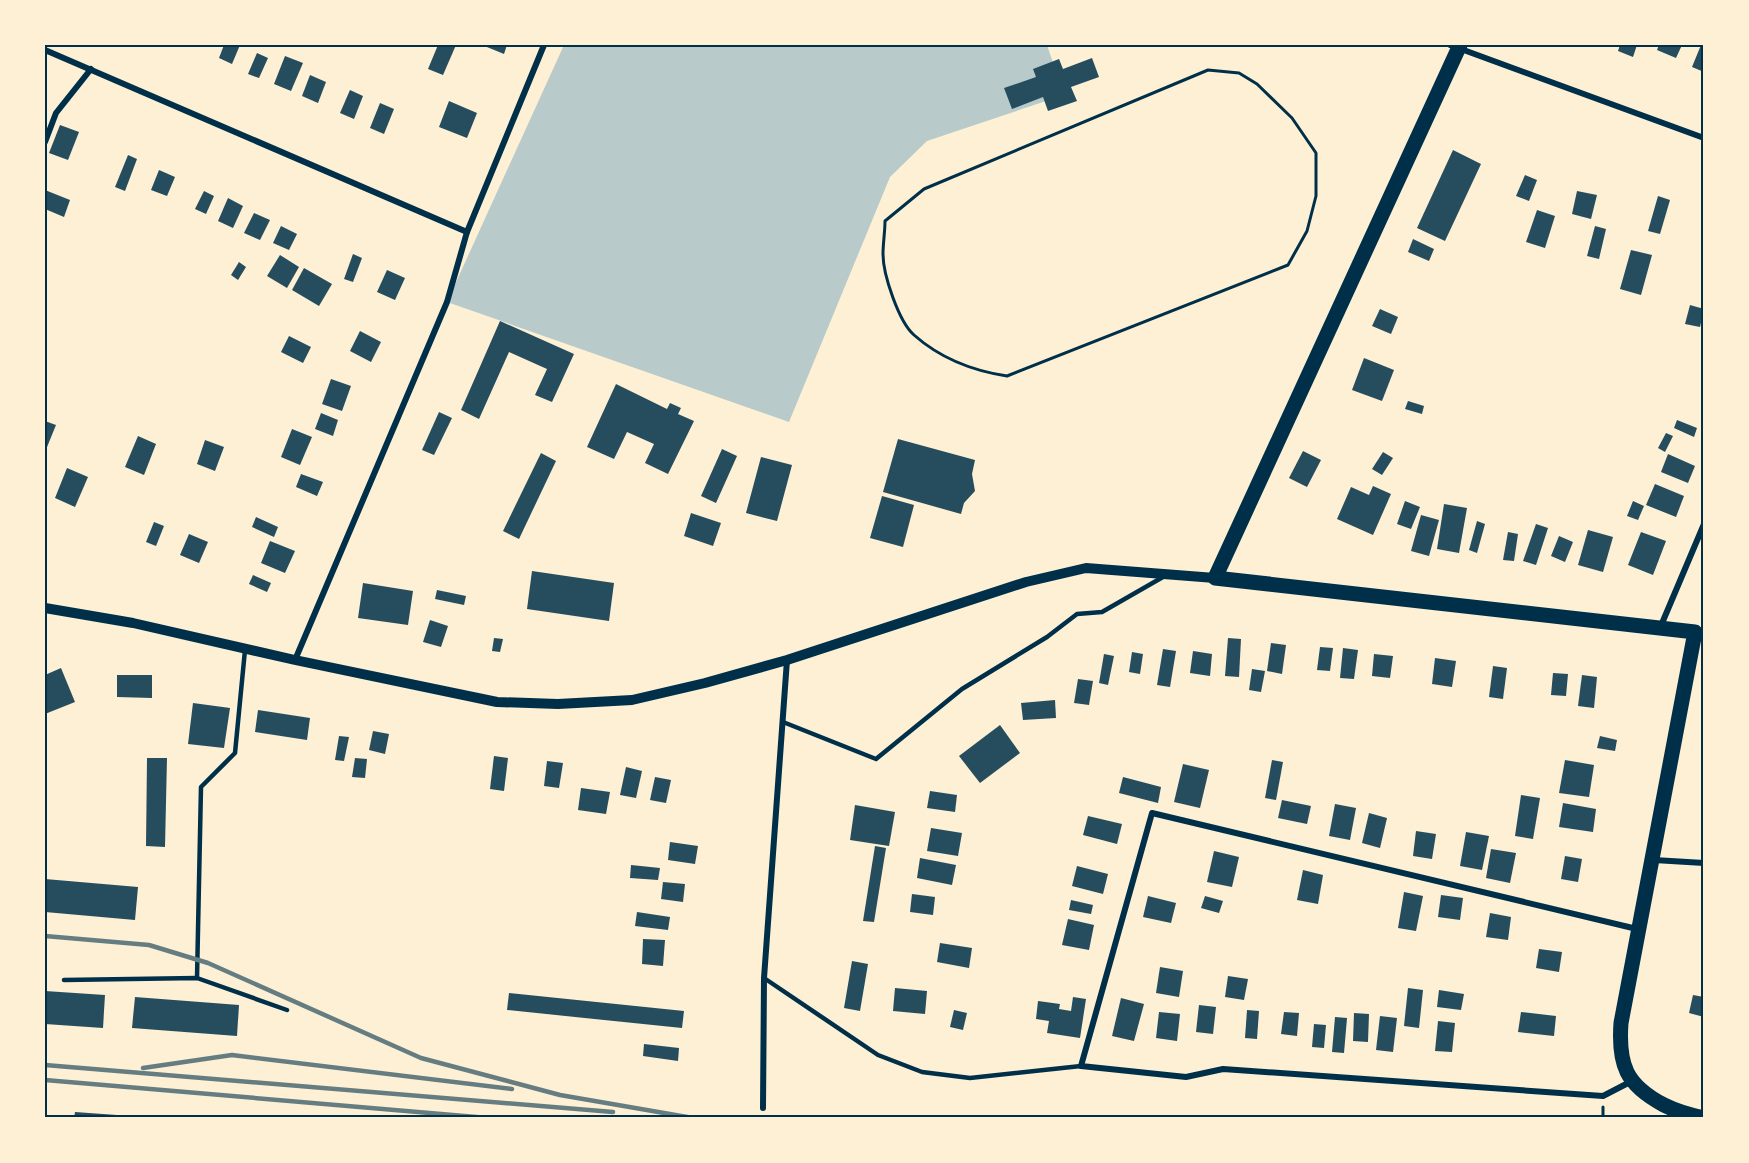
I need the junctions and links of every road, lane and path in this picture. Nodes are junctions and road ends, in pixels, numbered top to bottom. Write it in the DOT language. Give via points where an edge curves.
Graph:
graph roads {
  1 [pos="544,45"];
  2 [pos="1456,46"];
  3 [pos="45,50"];
  4 [pos="90,69"];
  5 [pos="1208,70"];
  6 [pos="1704,138"];
  7 [pos="45,142"];
  8 [pos="467,232"];
  9 [pos="1704,524"];
  10 [pos="1168,574"];
  11 [pos="1215,578"];
  12 [pos="45,608"];
  13 [pos="1660,628"];
  14 [pos="1700,632"];
  15 [pos="245,649"];
  16 [pos="295,660"];
  17 [pos="787,660"];
  18 [pos="783,722"];
  19 [pos="1654,860"];
  20 [pos="1704,863"];
  21 [pos="1640,930"];
  22 [pos="197,978"];
  23 [pos="764,978"];
  24 [pos="64,980"];
  25 [pos="287,1010"];
  26 [pos="1081,1066"];
  27 [pos="1632,1081"];
  28 [pos="763,1108"];
  29 [pos="1704,1118"];
  1 -- 8 [label="street"];
  2 -- 6 [label="street"];
  2 -- 11 [label="main road"];
  3 -- 4 [label="street"];
  4 -- 7 [label="street" via="56,113"];
  4 -- 8 [label="street"];
  5 -- 5 [label="path" via="1239,73 1257,84 1292,117 1316,153 1316,196 1307,231 1288,265 1007,376 981,372 912,334 890,293 883,256 885,221 924,189"];
  8 -- 16 [label="street" via="447,302"];
  9 -- 13 [label="street"];
  10 -- 11 [label="street"];
  10 -- 17 [label="street" via="1076,570 1026,582"];
  10 -- 18 [label="lane" via="1102,612 1077,614 962,690 876,759"];
  11 -- 13 [label="main road"];
  12 -- 15 [label="street"];
  13 -- 14 [label="main road"];
  14 -- 19 [label="main road"];
  15 -- 16 [label="street"];
  15 -- 22 [label="lane" via="235,753 201,787"];
  16 -- 17 [label="street" via="497,702 558,704 632,700"];
  17 -- 18 [label="street"];
  18 -- 23 [label="street"];
  19 -- 20 [label="street"];
  19 -- 21 [label="main road"];
  21 -- 26 [label="street" via="1152,813"];
  21 -- 27 [label="main road" via="1621,1023 1623,1062"];
  22 -- 24 [label="lane"];
  22 -- 25 [label="lane"];
  23 -- 26 [label="lane" via="878,1054 921,1072 970,1078"];
  23 -- 28 [label="street"];
  26 -- 27 [label="street" via="1186,1077 1222,1069 1603,1096"];
  27 -- 29 [label="main road" via="1646,1095 1684,1115"];
}
